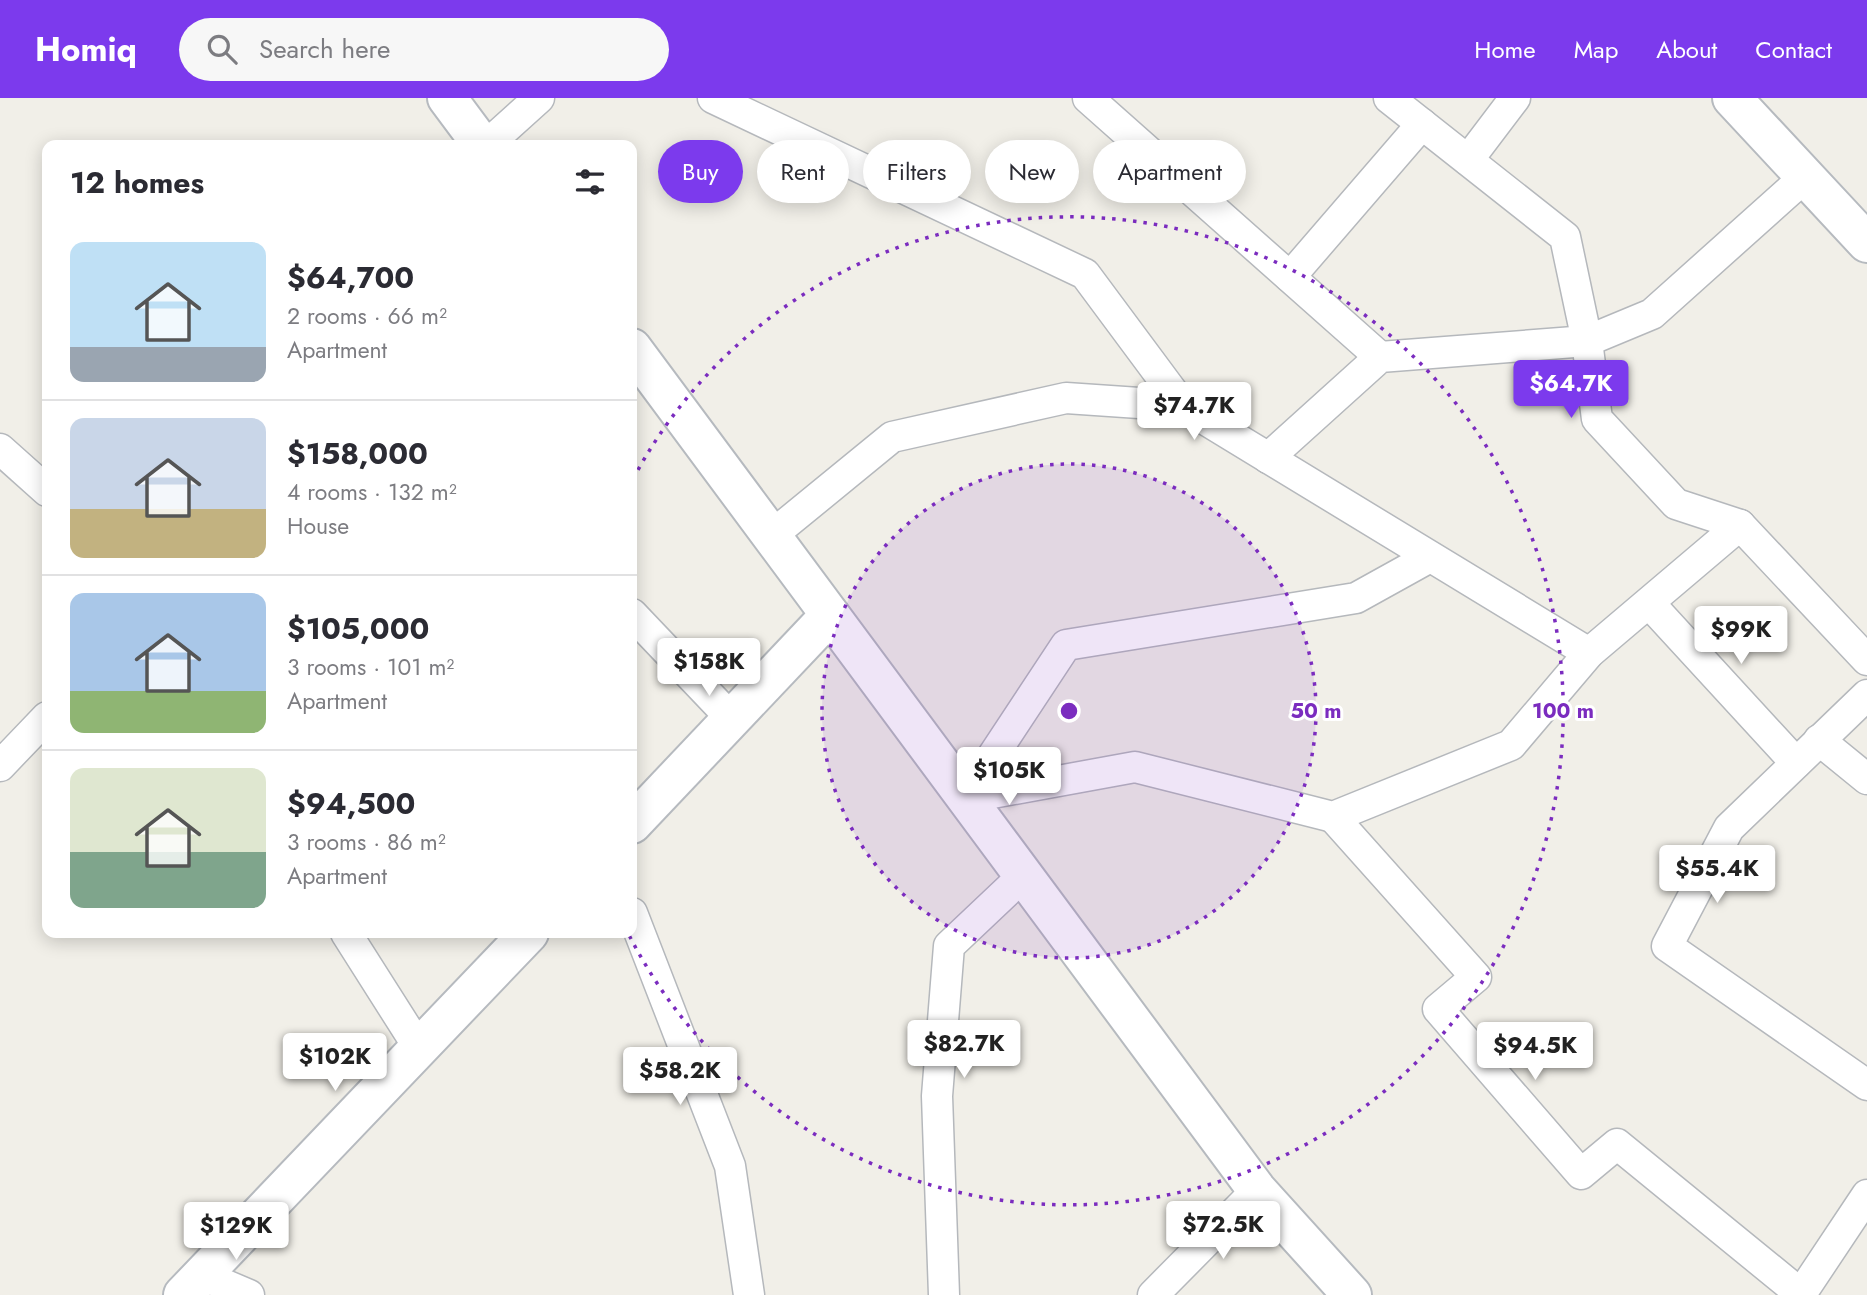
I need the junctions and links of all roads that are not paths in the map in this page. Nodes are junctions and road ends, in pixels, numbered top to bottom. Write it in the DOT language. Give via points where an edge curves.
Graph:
graph roads {
  1 [pos="447,98"];
  2 [pos="540,98"];
  3 [pos="1088,98"];
  4 [pos="1389,98"];
  5 [pos="1515,98"];
  6 [pos="1732,98"];
  7 [pos="717,99"];
  8 [pos="1422,124"];
  9 [pos="478,140"];
  10 [pos="493,140"];
  11 [pos="1468,160"];
  12 [pos="1806,176"];
  13 [pos="1863,226"];
  14 [pos="1290,278"];
  15 [pos="1587,341"];
  16 [pos="637,355"];
  17 [pos="1380,357"];
  18 [pos="1183,406"];
  19 [pos="0,449"];
  20 [pos="1268,458"];
  21 [pos="42,487"];
  22 [pos="1740,525"];
  23 [pos="771,536"];
  24 [pos="1430,557"];
  25 [pos="1649,603"];
  26 [pos="830,615"];
  27 [pos="637,619"];
  28 [pos="1589,653"];
  29 [pos="1867,660"];
  30 [pos="1867,695"];
  31 [pos="731,718"];
  32 [pos="42,722"];
  33 [pos="1819,740"];
  34 [pos="1796,763"];
  35 [pos="0,766"];
  36 [pos="1867,779"];
  37 [pos="965,798"];
  38 [pos="1333,817"];
  39 [pos="637,819"];
  40 [pos="1023,876"];
  41 [pos="637,926"];
  42 [pos="349,938"];
  43 [pos="523,938"];
  44 [pos="419,1048"];
  45 [pos="1867,1085"];
  46 [pos="1257,1190"];
  47 [pos="1867,1195"];
  48 [pos="192,1285"];
  49 [pos="1801,1294"];
  50 [pos="250,1295"];
  51 [pos="749,1295"];
  52 [pos="944,1295"];
  53 [pos="1153,1295"];
  54 [pos="1352,1295"];
  1 -- 9 [label="main road"];
  2 -- 10 [label="street"];
  3 -- 14 [label="street"];
  4 -- 8 [label="street"];
  5 -- 11 [label="street"];
  6 -- 12 [label="main road"];
  7 -- 18 [label="street" via="1086,274"];
  8 -- 11 [label="street"];
  8 -- 14 [label="street"];
  11 -- 15 [label="street" via="1565,237"];
  12 -- 13 [label="main road"];
  12 -- 15 [label="street" via="1652,314"];
  14 -- 17 [label="street"];
  15 -- 17 [label="street"];
  15 -- 22 [label="street" via="1597,419 1676,504"];
  16 -- 23 [label="main road"];
  17 -- 20 [label="street"];
  18 -- 20 [label="street"];
  18 -- 23 [label="street" via="1066,398 892,437"];
  19 -- 21 [label="street"];
  20 -- 24 [label="street"];
  22 -- 25 [label="street"];
  22 -- 29 [label="street"];
  23 -- 26 [label="main road"];
  24 -- 28 [label="street"];
  24 -- 37 [label="street" via="1356,598 1066,645"];
  25 -- 28 [label="street"];
  25 -- 34 [label="street"];
  26 -- 31 [label="main road"];
  26 -- 37 [label="main road"];
  27 -- 31 [label="street"];
  28 -- 38 [label="street" via="1511,745"];
  30 -- 33 [label="street"];
  31 -- 39 [label="main road"];
  32 -- 35 [label="street"];
  33 -- 34 [label="street"];
  33 -- 36 [label="street"];
  34 -- 45 [label="street" via="1729,828 1667,946"];
  37 -- 38 [label="street" via="1135,767"];
  37 -- 40 [label="main road"];
  38 -- 49 [label="street" via="1476,977 1438,1009 1581,1174 1617,1144"];
  40 -- 46 [label="main road"];
  40 -- 52 [label="street" via="949,946 937,1096"];
  41 -- 51 [label="street" via="730,1166"];
  42 -- 44 [label="street"];
  43 -- 44 [label="main road"];
  44 -- 48 [label="main road"];
  46 -- 53 [label="street"];
  46 -- 54 [label="main road"];
  47 -- 49 [label="street"];
  48 -- 50 [label="street"];
}
